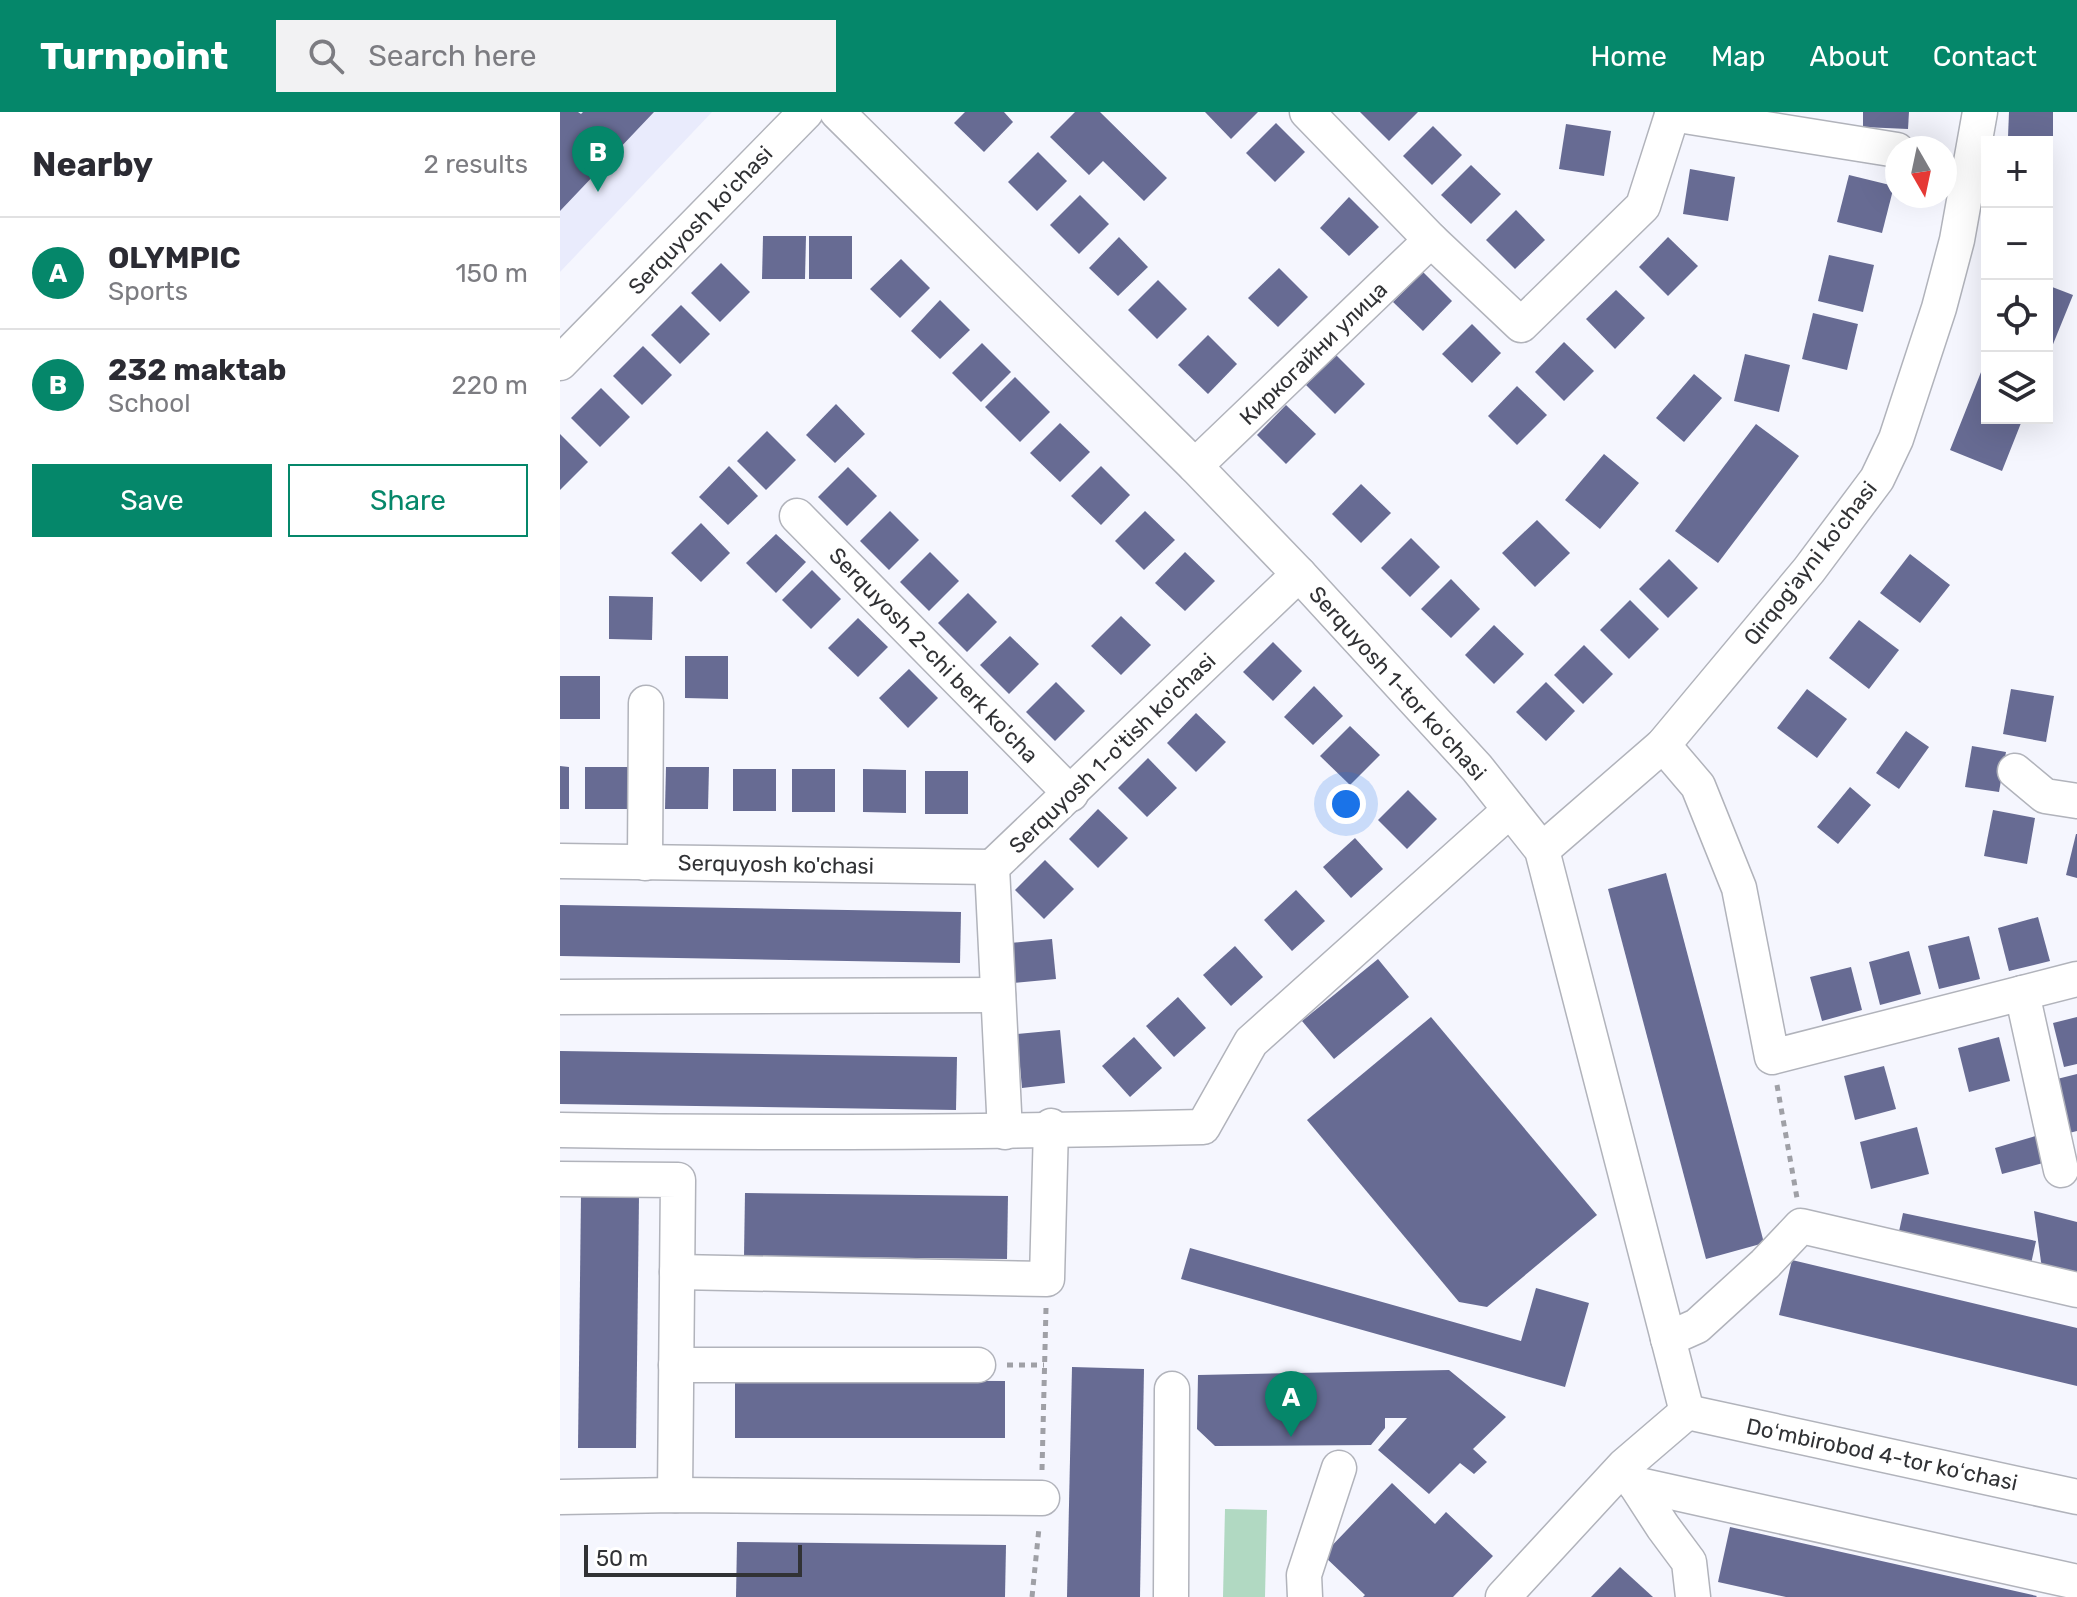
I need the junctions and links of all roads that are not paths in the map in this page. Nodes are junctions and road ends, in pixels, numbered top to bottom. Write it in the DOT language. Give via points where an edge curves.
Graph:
graph roads {
  1 [pos="806,112"];
  2 [pos="837,112"];
  3 [pos="1307,112"];
  4 [pos="1980,112"];
  5 [pos="1672,113"];
  6 [pos="1885,148"];
  7 [pos="1959,160"];
  8 [pos="1431,240"];
  9 [pos="560,363"];
  10 [pos="1195,466"];
  11 [pos="797,516"];
  12 [pos="1299,574"];
  13 [pos="646,703"];
  14 [pos="1663,745"];
  15 [pos="2015,771"];
  16 [pos="1071,794"];
  17 [pos="2077,801"];
  18 [pos="1510,810"];
  19 [pos="1542,850"];
  20 [pos="560,861"];
  21 [pos="645,863"];
  22 [pos="992,867"];
  23 [pos="2077,979"];
  24 [pos="2022,993"];
  25 [pos="998,995"];
  26 [pos="560,997"];
  27 [pos="1051,1126"];
  28 [pos="560,1130"];
  29 [pos="1005,1132"];
  30 [pos="2061,1170"];
  31 [pos="560,1179"];
  32 [pos="677,1272"];
  33 [pos="2077,1290"];
  34 [pos="1668,1339"];
  35 [pos="676,1365"];
  36 [pos="978,1365"];
  37 [pos="1172,1389"];
  38 [pos="1687,1412"];
  39 [pos="1339,1468"];
  40 [pos="1630,1475"];
  41 [pos="675,1495"];
  42 [pos="560,1497"];
  43 [pos="2077,1497"];
  44 [pos="1042,1498"];
  45 [pos="2077,1582"];
  46 [pos="1171,1597"];
  47 [pos="1305,1597"];
  48 [pos="1503,1597"];
  49 [pos="1693,1597"];
  1 -- 9 [label="street, Serquyosh ko'chasi"];
  2 -- 10 [label="street, Serquyosh 1-tor koʻchasi"];
  3 -- 8 [label="street"];
  4 -- 7 [label="street, Qirqog'ayni ko'chasi"];
  5 -- 6 [label="street"];
  5 -- 8 [label="street" via="1643,206 1521,325"];
  7 -- 14 [label="street, Qirqog'ayni ko'chasi" via="1957,240 1901,425 1877,479 1809,570"];
  8 -- 10 [label="street, Киркогайни улица"];
  10 -- 12 [label="street, Serquyosh 1-tor koʻchasi"];
  11 -- 16 [label="street, Serquyosh 2-chi berk ko'cha"];
  12 -- 16 [label="street, Serquyosh 1-o'tish ko'chasi"];
  12 -- 18 [label="street, Serquyosh 1-tor koʻchasi"];
  13 -- 21 [label="street"];
  14 -- 19 [label="street, Qirqog'ayni ko'chasi"];
  14 -- 24 [label="street" via="1698,786 1739,888 1772,1057"];
  15 -- 17 [label="street" via="2045,796"];
  16 -- 22 [label="street, Serquyosh 1-o'tish ko'chasi"];
  18 -- 19 [label="street, Serquyosh 1-tor koʻchasi"];
  18 -- 29 [label="street" via="1251,1042 1203,1127"];
  19 -- 34 [label="street, Serquyosh 1-tor koʻchasi"];
  20 -- 21 [label="street, Serquyosh ko'chasi"];
  21 -- 22 [label="street, Serquyosh ko'chasi"];
  22 -- 25 [label="street, Serquyosh 1-o'tish ko'chasi"];
  23 -- 24 [label="street"];
  24 -- 30 [label="street"];
  25 -- 26 [label="street"];
  25 -- 29 [label="street, Serquyosh 1-o'tish ko'chasi"];
  27 -- 32 [label="street" via="1047,1279"];
  28 -- 29 [label="street"];
  31 -- 32 [label="street" via="678,1180"];
  32 -- 35 [label="street"];
  33 -- 34 [label="street" via="1801,1226 1697,1326"];
  34 -- 38 [label="street, Serquyosh 1-tor koʻchasi"];
  35 -- 36 [label="street"];
  35 -- 41 [label="street"];
  37 -- 46 [label="street"];
  38 -- 40 [label="street"];
  38 -- 43 [label="street, Doʻmbirobod 4-tor koʻchasi"];
  39 -- 47 [label="street" via="1304,1575"];
  40 -- 45 [label="street"];
  40 -- 48 [label="street"];
  40 -- 49 [label="street" via="1689,1562"];
  41 -- 42 [label="street"];
  41 -- 44 [label="street"];
}
